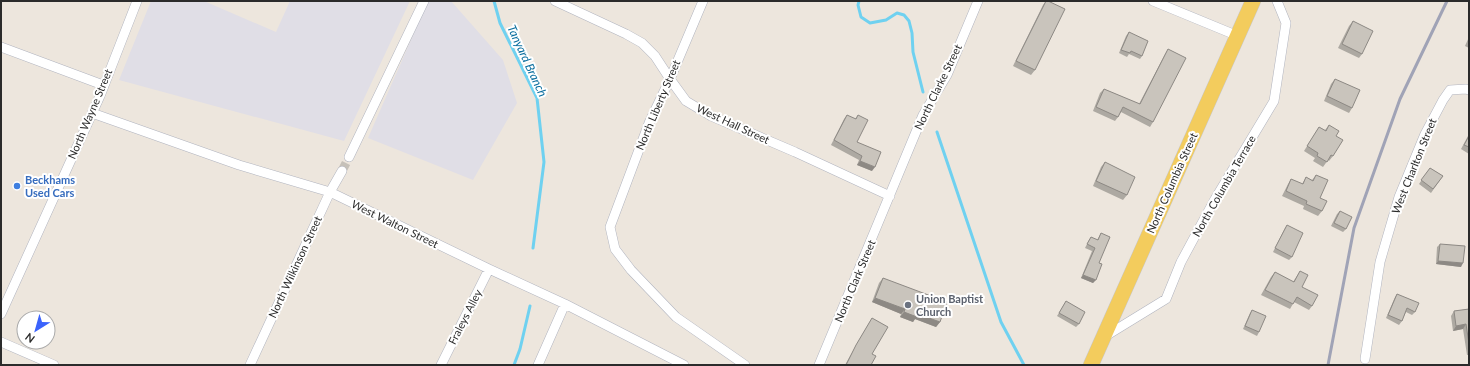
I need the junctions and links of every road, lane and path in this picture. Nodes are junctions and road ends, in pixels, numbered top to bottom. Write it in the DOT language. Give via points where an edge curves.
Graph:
graph roads {
  1 [pos="137,1"];
  2 [pos="424,1"];
  3 [pos="555,1"];
  4 [pos="703,1"];
  5 [pos="978,1"];
  6 [pos="1153,1"];
  7 [pos="1253,1"];
  8 [pos="1277,1"];
  9 [pos="572,4"];
  10 [pos="1238,36"];
  11 [pos="1,47"];
  12 [pos="670,79"];
  13 [pos="104,85"];
  14 [pos="1469,90"];
  15 [pos="92,113"];
  16 [pos="349,157"];
  17 [pos="342,171"];
  18 [pos="330,192"];
  19 [pos="890,196"];
  20 [pos="489,269"];
  21 [pos="565,304"];
  22 [pos="1,314"];
  23 [pos="1103,338"];
  24 [pos="1,342"];
  25 [pos="1365,359"];
  26 [pos="54,365"];
  27 [pos="250,365"];
  28 [pos="441,365"];
  29 [pos="538,365"];
  30 [pos="684,365"];
  31 [pos="745,365"];
  32 [pos="819,365"];
  33 [pos="1091,365"];
  1 -- 13 [label="street, North Wayne Street"];
  2 -- 16 [label="street"];
  3 -- 9 [label="street, West Hall Street"];
  4 -- 12 [label="street, North Liberty Street"];
  5 -- 19 [label="street, North Clarke Street" via="947,75 923,114"];
  6 -- 10 [label="street"];
  7 -- 10 [label="main road, North Columbia Street"];
  8 -- 23 [label="street, North Columbia Terrace" via="1286,23 1274,101 1215,199 1181,262 1166,299"];
  9 -- 12 [label="street, West Hall Street" via="642,43 655,56"];
  10 -- 23 [label="main road, North Columbia Street"];
  11 -- 13 [label="street"];
  12 -- 19 [label="street, West Hall Street" via="686,101 711,116"];
  12 -- 31 [label="street, North Liberty Street" via="649,123 610,228 615,249 631,270 676,317"];
  13 -- 15 [label="street, North Wayne Street"];
  14 -- 25 [label="street, West Charlton Street" via="1450,90 1443,100 1425,134 1399,197 1380,262"];
  15 -- 18 [label="street, West Walton Street" via="239,165"];
  15 -- 22 [label="street, North Wayne Street"];
  17 -- 18 [label="street, North Wilkinson Street"];
  18 -- 20 [label="street, West Walton Street"];
  18 -- 27 [label="street, North Wilkinson Street"];
  19 -- 32 [label="street, North Clark Street"];
  20 -- 21 [label="street, West Walton Street"];
  20 -- 28 [label="street, Fraleys Alley"];
  21 -- 29 [label="street"];
  21 -- 30 [label="street, West Walton Street"];
  23 -- 33 [label="main road, North Columbia Street"];
  24 -- 26 [label="street"];
}
